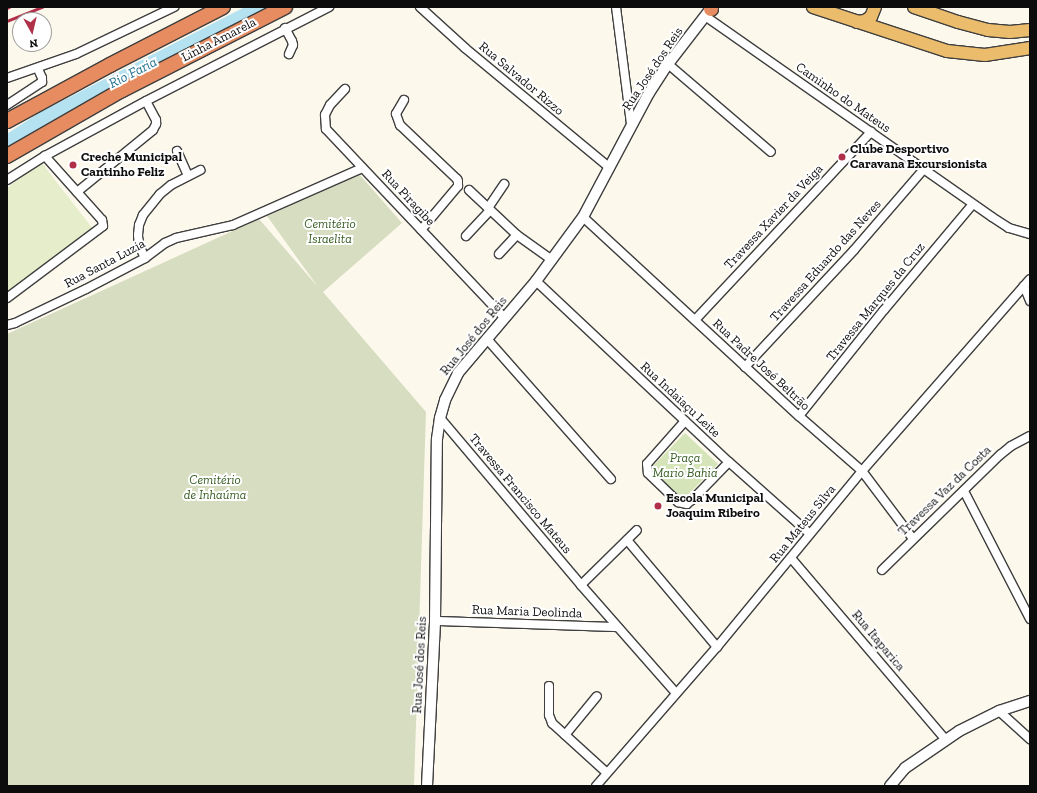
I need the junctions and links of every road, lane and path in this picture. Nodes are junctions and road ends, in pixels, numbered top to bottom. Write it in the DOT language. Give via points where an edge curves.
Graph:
graph roads {
  1 [pos="174,7"];
  2 [pos="203,7"];
  3 [pos="223,7"];
  4 [pos="285,7"];
  5 [pos="329,7"];
  6 [pos="420,7"];
  7 [pos="616,7"];
  8 [pos="813,7"];
  9 [pos="875,7"];
  10 [pos="914,7"];
  11 [pos="710,10"];
  12 [pos="857,22"];
  13 [pos="285,28"];
  14 [pos="1030,30"];
  15 [pos="1030,48"];
  16 [pos="289,54"];
  17 [pos="668,64"];
  18 [pos="110,65"];
  19 [pos="38,69"];
  20 [pos="7,78"];
  21 [pos="345,89"];
  22 [pos="404,100"];
  23 [pos="146,101"];
  24 [pos="7,105"];
  25 [pos="7,121"];
  26 [pos="631,124"];
  27 [pos="871,132"];
  28 [pos="177,151"];
  29 [pos="771,152"];
  30 [pos="7,156"];
  31 [pos="45,156"];
  32 [pos="362,168"];
  33 [pos="610,168"];
  34 [pos="200,170"];
  35 [pos="923,170"];
  36 [pos="188,176"];
  37 [pos="7,180"];
  38 [pos="504,184"];
  39 [pos="470,190"];
  40 [pos="78,192"];
  41 [pos="973,204"];
  42 [pos="489,209"];
  43 [pos="582,217"];
  44 [pos="421,230"];
  45 [pos="1030,234"];
  46 [pos="518,235"];
  47 [pos="466,236"];
  48 [pos="499,254"];
  49 [pos="145,258"];
  50 [pos="552,260"];
  51 [pos="1030,279"];
  52 [pos="536,281"];
  53 [pos="1024,286"];
  54 [pos="7,298"];
  55 [pos="1030,301"];
  56 [pos="504,318"];
  57 [pos="695,320"];
  58 [pos="11,324"];
  59 [pos="487,339"];
  60 [pos="746,367"];
  61 [pos="799,416"];
  62 [pos="440,418"];
  63 [pos="685,421"];
  64 [pos="1030,436"];
  65 [pos="729,462"];
  66 [pos="862,471"];
  67 [pos="611,480"];
  68 [pos="964,491"];
  69 [pos="637,530"];
  70 [pos="810,534"];
  71 [pos="913,539"];
  72 [pos="627,540"];
  73 [pos="791,558"];
  74 [pos="882,570"];
  75 [pos="581,585"];
  76 [pos="1030,619"];
  77 [pos="435,621"];
  78 [pos="617,627"];
  79 [pos="717,647"];
  80 [pos="549,686"];
  81 [pos="676,693"];
  82 [pos="597,696"];
  83 [pos="1030,701"];
  84 [pos="999,711"];
  85 [pos="565,735"];
  86 [pos="1030,739"];
  87 [pos="946,740"];
  88 [pos="607,773"];
  89 [pos="427,786"];
  90 [pos="596,786"];
  91 [pos="890,786"];
  1 -- 19 [label="street" via="76,54"];
  2 -- 18 [label="highway" via="147,38"];
  3 -- 18 [label="highway"];
  4 -- 30 [label="highway, Linha Amarela" via="122,90"];
  5 -- 13 [label="street"];
  6 -- 33 [label="street, Rua Salvador Rizzo" via="465,48"];
  7 -- 26 [label="street"];
  8 -- 12 [label="main road"];
  9 -- 12 [label="main road" via="871,17"];
  10 -- 14 [label="main road" via="988,30"];
  11 -- 17 [label="street, Rua José dos Reis"];
  11 -- 27 [label="street, Caminho do Mateus"];
  12 -- 15 [label="main road" via="934,48 960,53 997,54"];
  13 -- 16 [label="street" via="293,45"];
  13 -- 23 [label="street"];
  17 -- 26 [label="street, Rua José dos Reis"];
  17 -- 29 [label="street"];
  18 -- 25 [label="highway"];
  19 -- 20 [label="street"];
  19 -- 24 [label="street" via="42,82"];
  21 -- 32 [label="street, Rua Piragibe" via="330,105 325,115 326,129"];
  22 -- 44 [label="street" via="396,114 400,125 458,182 458,186"];
  23 -- 31 [label="street"];
  23 -- 40 [label="street" via="156,120 153,130"];
  26 -- 33 [label="street, Rua José dos Reis"];
  27 -- 35 [label="street, Caminho do Mateus"];
  27 -- 57 [label="street, Travessa Xavier da Veiga"];
  28 -- 36 [label="street"];
  31 -- 37 [label="street"];
  31 -- 40 [label="street"];
  32 -- 44 [label="street, Rua Piragibe"];
  32 -- 49 [label="street, Rua Santa Luzia" via="233,225 176,238"];
  33 -- 43 [label="street, Rua José dos Reis"];
  34 -- 36 [label="street"];
  35 -- 41 [label="street, Caminho do Mateus"];
  35 -- 60 [label="street, Travessa Eduardo das Neves" via="854,250"];
  36 -- 49 [label="street" via="160,194 143,215 138,235"];
  38 -- 42 [label="street"];
  39 -- 42 [label="street"];
  40 -- 54 [label="street" via="102,220 101,229"];
  41 -- 45 [label="street, Caminho do Mateus" via="1009,228"];
  41 -- 61 [label="street, Travessa Marques da Cruz"];
  42 -- 46 [label="street"];
  42 -- 47 [label="street"];
  43 -- 50 [label="street, Rua José dos Reis"];
  43 -- 57 [label="street, Rua Padre José Beltrão"];
  44 -- 56 [label="street, Rua Piragibe"];
  46 -- 48 [label="street"];
  46 -- 50 [label="street"];
  49 -- 58 [label="street, Rua Santa Luzia"];
  50 -- 52 [label="street, Rua José dos Reis"];
  51 -- 53 [label="street, Rua Mateus Silva"];
  52 -- 56 [label="street, Rua José dos Reis"];
  52 -- 63 [label="street, Rua Indaiaçu Leite"];
  53 -- 55 [label="street"];
  53 -- 66 [label="street, Rua Mateus Silva"];
  56 -- 59 [label="street, Rua José dos Reis"];
  57 -- 60 [label="street, Rua Padre José Beltrão"];
  59 -- 62 [label="street, Rua José dos Reis" via="458,373 450,387"];
  59 -- 67 [label="street"];
  60 -- 61 [label="street, Rua Padre José Beltrão"];
  61 -- 66 [label="street, Rua Padre José Beltrão"];
  62 -- 75 [label="street, Travessa Francisco Mateus"];
  62 -- 77 [label="street, Rua José dos Reis"];
  63 -- 65 [label="street, Rua Indaiaçu Leite"];
  63 -- 65 [label="street" via="650,460 647,469 648,473 678,502 682,504 692,500"];
  64 -- 68 [label="street, Travessa Vaz da Costa" via="1011,446"];
  65 -- 70 [label="street, Rua Indaiaçu Leite"];
  66 -- 70 [label="street, Rua Mateus Silva"];
  66 -- 71 [label="street, Rua Padre José Beltrão"];
  68 -- 71 [label="street, Travessa Vaz da Costa"];
  68 -- 76 [label="street"];
  69 -- 72 [label="street"];
  70 -- 73 [label="street, Rua Mateus Silva"];
  71 -- 74 [label="street, Travessa Vaz da Costa"];
  72 -- 75 [label="street"];
  72 -- 79 [label="street"];
  73 -- 79 [label="street, Rua Mateus Silva"];
  73 -- 87 [label="street, Rua Itaparica"];
  75 -- 78 [label="street, Travessa Francisco Mateus"];
  77 -- 78 [label="street, Rua Maria Deolinda"];
  77 -- 89 [label="street, Rua José dos Reis"];
  78 -- 81 [label="street, Travessa Francisco Mateus"];
  79 -- 81 [label="street, Rua Mateus Silva"];
  80 -- 85 [label="street" via="550,720"];
  81 -- 88 [label="street, Rua Mateus Silva"];
  82 -- 85 [label="street"];
  83 -- 84 [label="street"];
  84 -- 86 [label="street"];
  84 -- 87 [label="street"];
  85 -- 88 [label="street"];
  87 -- 91 [label="street" via="905,768"];
  88 -- 90 [label="street, Rua Mateus Silva"];
}
